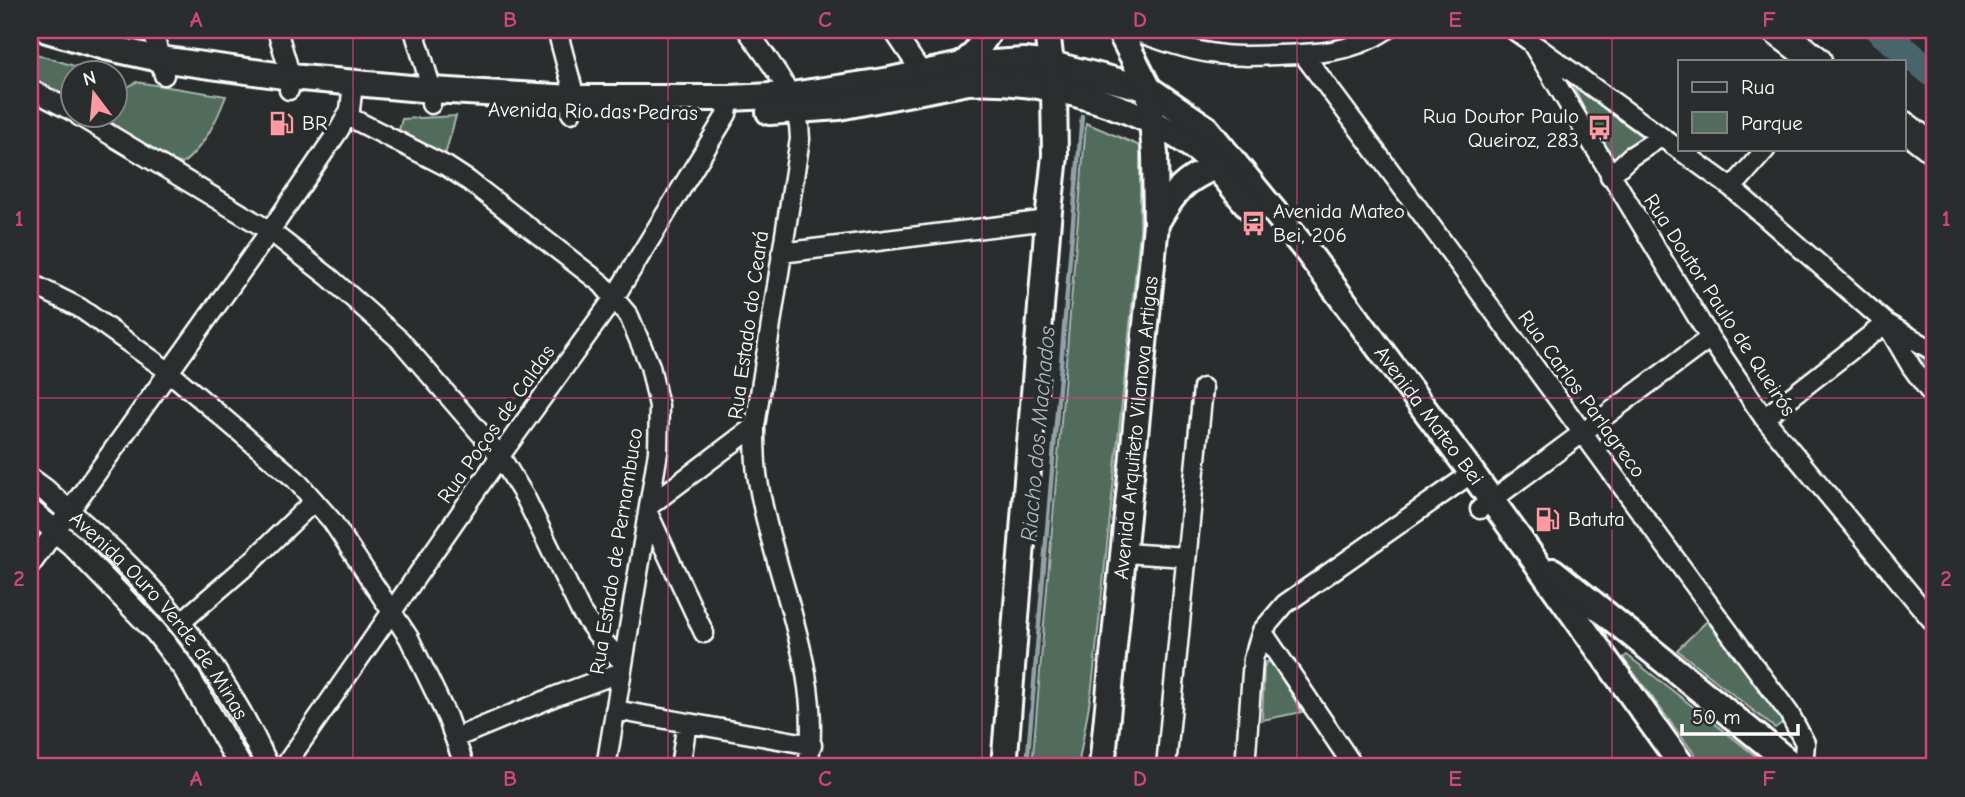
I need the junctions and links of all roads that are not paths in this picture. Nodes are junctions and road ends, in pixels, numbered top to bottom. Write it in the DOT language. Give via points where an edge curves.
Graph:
graph roads {
  1 [pos="153,30"];
  2 [pos="276,30"];
  3 [pos="414,30"];
  4 [pos="557,30"];
  5 [pos="747,30"];
  6 [pos="893,30"];
  7 [pos="990,30"];
  8 [pos="1047,30"];
  9 [pos="1119,30"];
  10 [pos="1132,30"];
  11 [pos="1386,30"];
  12 [pos="1514,30"];
  13 [pos="1776,30"];
  14 [pos="39,35"];
  15 [pos="1531,42"];
  16 [pos="1303,54"];
  17 [pos="1816,60"];
  18 [pos="1051,64"];
  19 [pos="962,65"];
  20 [pos="162,67"];
  21 [pos="925,81"];
  22 [pos="290,83"];
  23 [pos="30,89"];
  24 [pos="1149,89"];
  25 [pos="1054,90"];
  26 [pos="432,97"];
  27 [pos="351,99"];
  28 [pos="794,103"];
  29 [pos="60,105"];
  30 [pos="572,106"];
  31 [pos="729,106"];
  32 [pos="1153,123"];
  33 [pos="1906,128"];
  34 [pos="102,130"];
  35 [pos="1661,137"];
  36 [pos="1678,149"];
  37 [pos="1679,150"];
  38 [pos="1765,150"];
  39 [pos="1935,150"];
  40 [pos="1215,167"];
  41 [pos="1610,176"];
  42 [pos="1732,188"];
  43 [pos="1048,220"];
  44 [pos="1156,224"];
  45 [pos="270,231"];
  46 [pos="781,253"];
  47 [pos="30,283"];
  48 [pos="614,298"];
  49 [pos="1886,323"];
  50 [pos="1710,338"];
  51 [pos="1935,352"];
  52 [pos="168,371"];
  53 [pos="1203,388"];
  54 [pos="1935,399"];
  55 [pos="1764,418"];
  56 [pos="755,426"];
  57 [pos="1581,433"];
  58 [pos="500,456"];
  59 [pos="1466,477"];
  60 [pos="30,480"];
  61 [pos="314,501"];
  62 [pos="1486,505"];
  63 [pos="648,509"];
  64 [pos="30,510"];
  65 [pos="68,511"];
  66 [pos="55,530"];
  67 [pos="1528,551"];
  68 [pos="1124,552"];
  69 [pos="1186,557"];
  70 [pos="30,566"];
  71 [pos="1928,603"];
  72 [pos="392,611"];
  73 [pos="179,624"];
  74 [pos="1935,624"];
  75 [pos="1262,631"];
  76 [pos="704,633"];
  77 [pos="1577,634"];
  78 [pos="1638,641"];
  79 [pos="622,668"];
  80 [pos="615,710"];
  81 [pos="687,723"];
  82 [pos="455,738"];
  83 [pos="812,745"];
  84 [pos="1008,762"];
  85 [pos="241,767"];
  86 [pos="268,767"];
  87 [pos="284,767"];
  88 [pos="465,767"];
  89 [pos="606,767"];
  90 [pos="680,767"];
  91 [pos="808,767"];
  92 [pos="1102,767"];
  93 [pos="1166,767"];
  94 [pos="1245,767"];
  95 [pos="1354,767"];
  96 [pos="1666,767"];
  97 [pos="1683,767"];
  98 [pos="1795,767"];
  99 [pos="1803,767"];
  1 -- 20 [label="street"];
  2 -- 22 [label="street"];
  3 -- 26 [label="street"];
  4 -- 30 [label="street" via="568,67"];
  5 -- 28 [label="street"];
  6 -- 21 [label="street"];
  7 -- 19 [label="main road"];
  8 -- 18 [label="main road"];
  9 -- 24 [label="main road"];
  10 -- 16 [label="street" via="1211,54"];
  11 -- 16 [label="street" via="1333,52"];
  12 -- 15 [label="street, Rua Doutor Paulo de Queirós"];
  13 -- 17 [label="highway"];
  14 -- 20 [label="main road, Avenida Rio das Pedras" via="106,47"];
  15 -- 35 [label="street"];
  15 -- 41 [label="street, Rua Doutor Paulo de Queirós"];
  16 -- 57 [label="street, Rua Carlos Parlagreco"];
  18 -- 19 [label="main road, Avenida Rio das Pedras"];
  18 -- 24 [label="main road, Avenida Rio das Pedras"];
  18 -- 25 [label="main road"];
  19 -- 21 [label="main road, Avenida Rio das Pedras"];
  20 -- 22 [label="main road, Avenida Rio das Pedras"];
  21 -- 25 [label="main road, Avenida Rio das Pedras" via="989,81"];
  21 -- 28 [label="main road, Avenida Rio das Pedras" via="853,87"];
  22 -- 27 [label="main road, Avenida Rio das Pedras"];
  23 -- 29 [label="street"];
  24 -- 32 [label="main road, Avenida Arquiteto Vilanova Artigas"];
  24 -- 59 [label="main road, Avenida Mateo Bei" via="1206,128 1309,254"];
  25 -- 32 [label="main road, Avenida Rio das Pedras" via="1123,109"];
  25 -- 43 [label="main road" via="1055,156"];
  26 -- 27 [label="main road, Avenida Rio das Pedras"];
  26 -- 30 [label="main road, Avenida Rio das Pedras"];
  27 -- 45 [label="street"];
  27 -- 48 [label="street, Rua Estado de Pernambuco" via="485,191"];
  28 -- 31 [label="main road, Avenida Rio das Pedras"];
  28 -- 46 [label="street, Rua Estado do Ceará" via="800,139"];
  30 -- 31 [label="main road, Avenida Rio das Pedras"];
  31 -- 48 [label="street, Rua Poços de Caldas"];
  32 -- 40 [label="main road, Avenida Mateo Bei"];
  32 -- 44 [label="main road, Avenida Arquiteto Vilanova Artigas"];
  33 -- 39 [label="highway"];
  34 -- 45 [label="street"];
  35 -- 36 [label="street"];
  35 -- 41 [label="street"];
  37 -- 42 [label="street"];
  38 -- 42 [label="street"];
  40 -- 44 [label="main road" via="1183,184"];
  40 -- 59 [label="main road, Avenida Mateo Bei"];
  41 -- 50 [label="street, Rua Doutor Paulo de Queirós"];
  42 -- 49 [label="street"];
  43 -- 46 [label="street"];
  43 -- 84 [label="main road"];
  44 -- 68 [label="main road, Avenida Arquiteto Vilanova Artigas"];
  45 -- 52 [label="street"];
  45 -- 58 [label="street" via="400,340"];
  46 -- 56 [label="street, Rua Estado do Ceará"];
  47 -- 52 [label="street" via="80,308"];
  48 -- 58 [label="street, Rua Poços de Caldas"];
  48 -- 63 [label="street, Rua Estado de Pernambuco" via="640,338 659,406 658,452"];
  49 -- 51 [label="street"];
  49 -- 54 [label="street"];
  49 -- 55 [label="street"];
  50 -- 55 [label="street, Rua Doutor Paulo de Queirós"];
  50 -- 57 [label="street"];
  52 -- 61 [label="street" via="295,479"];
  52 -- 65 [label="street"];
  53 -- 69 [label="street"];
  55 -- 71 [label="street, Rua Doutor Paulo de Queirós"];
  56 -- 63 [label="street"];
  56 -- 83 [label="street, Rua Estado do Ceará" via="757,473 810,695"];
  57 -- 62 [label="street"];
  57 -- 99 [label="street, Rua Carlos Parlagreco" via="1789,713 1805,743"];
  58 -- 72 [label="street, Rua Poços de Caldas"];
  58 -- 79 [label="street" via="582,612"];
  59 -- 62 [label="main road, Avenida Mateo Bei"];
  59 -- 75 [label="street" via="1285,604"];
  60 -- 65 [label="street, Avenida Ouro Verde de Minas"];
  61 -- 72 [label="street" via="332,520"];
  61 -- 73 [label="street"];
  62 -- 67 [label="main road, Avenida Mateo Bei"];
  62 -- 77 [label="main road, Avenida Mateo Bei"];
  63 -- 76 [label="street"];
  63 -- 79 [label="street, Rua Estado de Pernambuco"];
  64 -- 66 [label="street, Avenida Ouro Verde de Minas"];
  65 -- 66 [label="street"];
  65 -- 73 [label="street, Avenida Ouro Verde de Minas" via="130,567"];
  66 -- 70 [label="street"];
  66 -- 85 [label="street, Avenida Ouro Verde de Minas" via="156,632 185,670"];
  67 -- 77 [label="main road, Avenida Mateo Bei"];
  67 -- 78 [label="main road"];
  68 -- 69 [label="street"];
  68 -- 92 [label="main road, Avenida Arquiteto Vilanova Artigas"];
  69 -- 93 [label="street"];
  71 -- 74 [label="street, Rua Doutor Paulo de Queirós"];
  72 -- 82 [label="street"];
  72 -- 87 [label="street, Rua Poços de Caldas"];
  73 -- 86 [label="street, Avenida Ouro Verde de Minas" via="212,665"];
  75 -- 94 [label="street" via="1254,659"];
  75 -- 95 [label="street"];
  77 -- 78 [label="main road" via="1614,634"];
  77 -- 96 [label="main road, Avenida Mateo Bei"];
  77 -- 97 [label="main road, Avenida Mateo Bei"];
  78 -- 98 [label="main road"];
  79 -- 80 [label="street, Rua Estado de Pernambuco"];
  79 -- 82 [label="street"];
  80 -- 81 [label="street"];
  80 -- 89 [label="street, Rua Estado de Pernambuco"];
  81 -- 83 [label="street"];
  81 -- 90 [label="street"];
  82 -- 88 [label="street"];
  83 -- 91 [label="street, Rua Estado do Ceará"];
}
